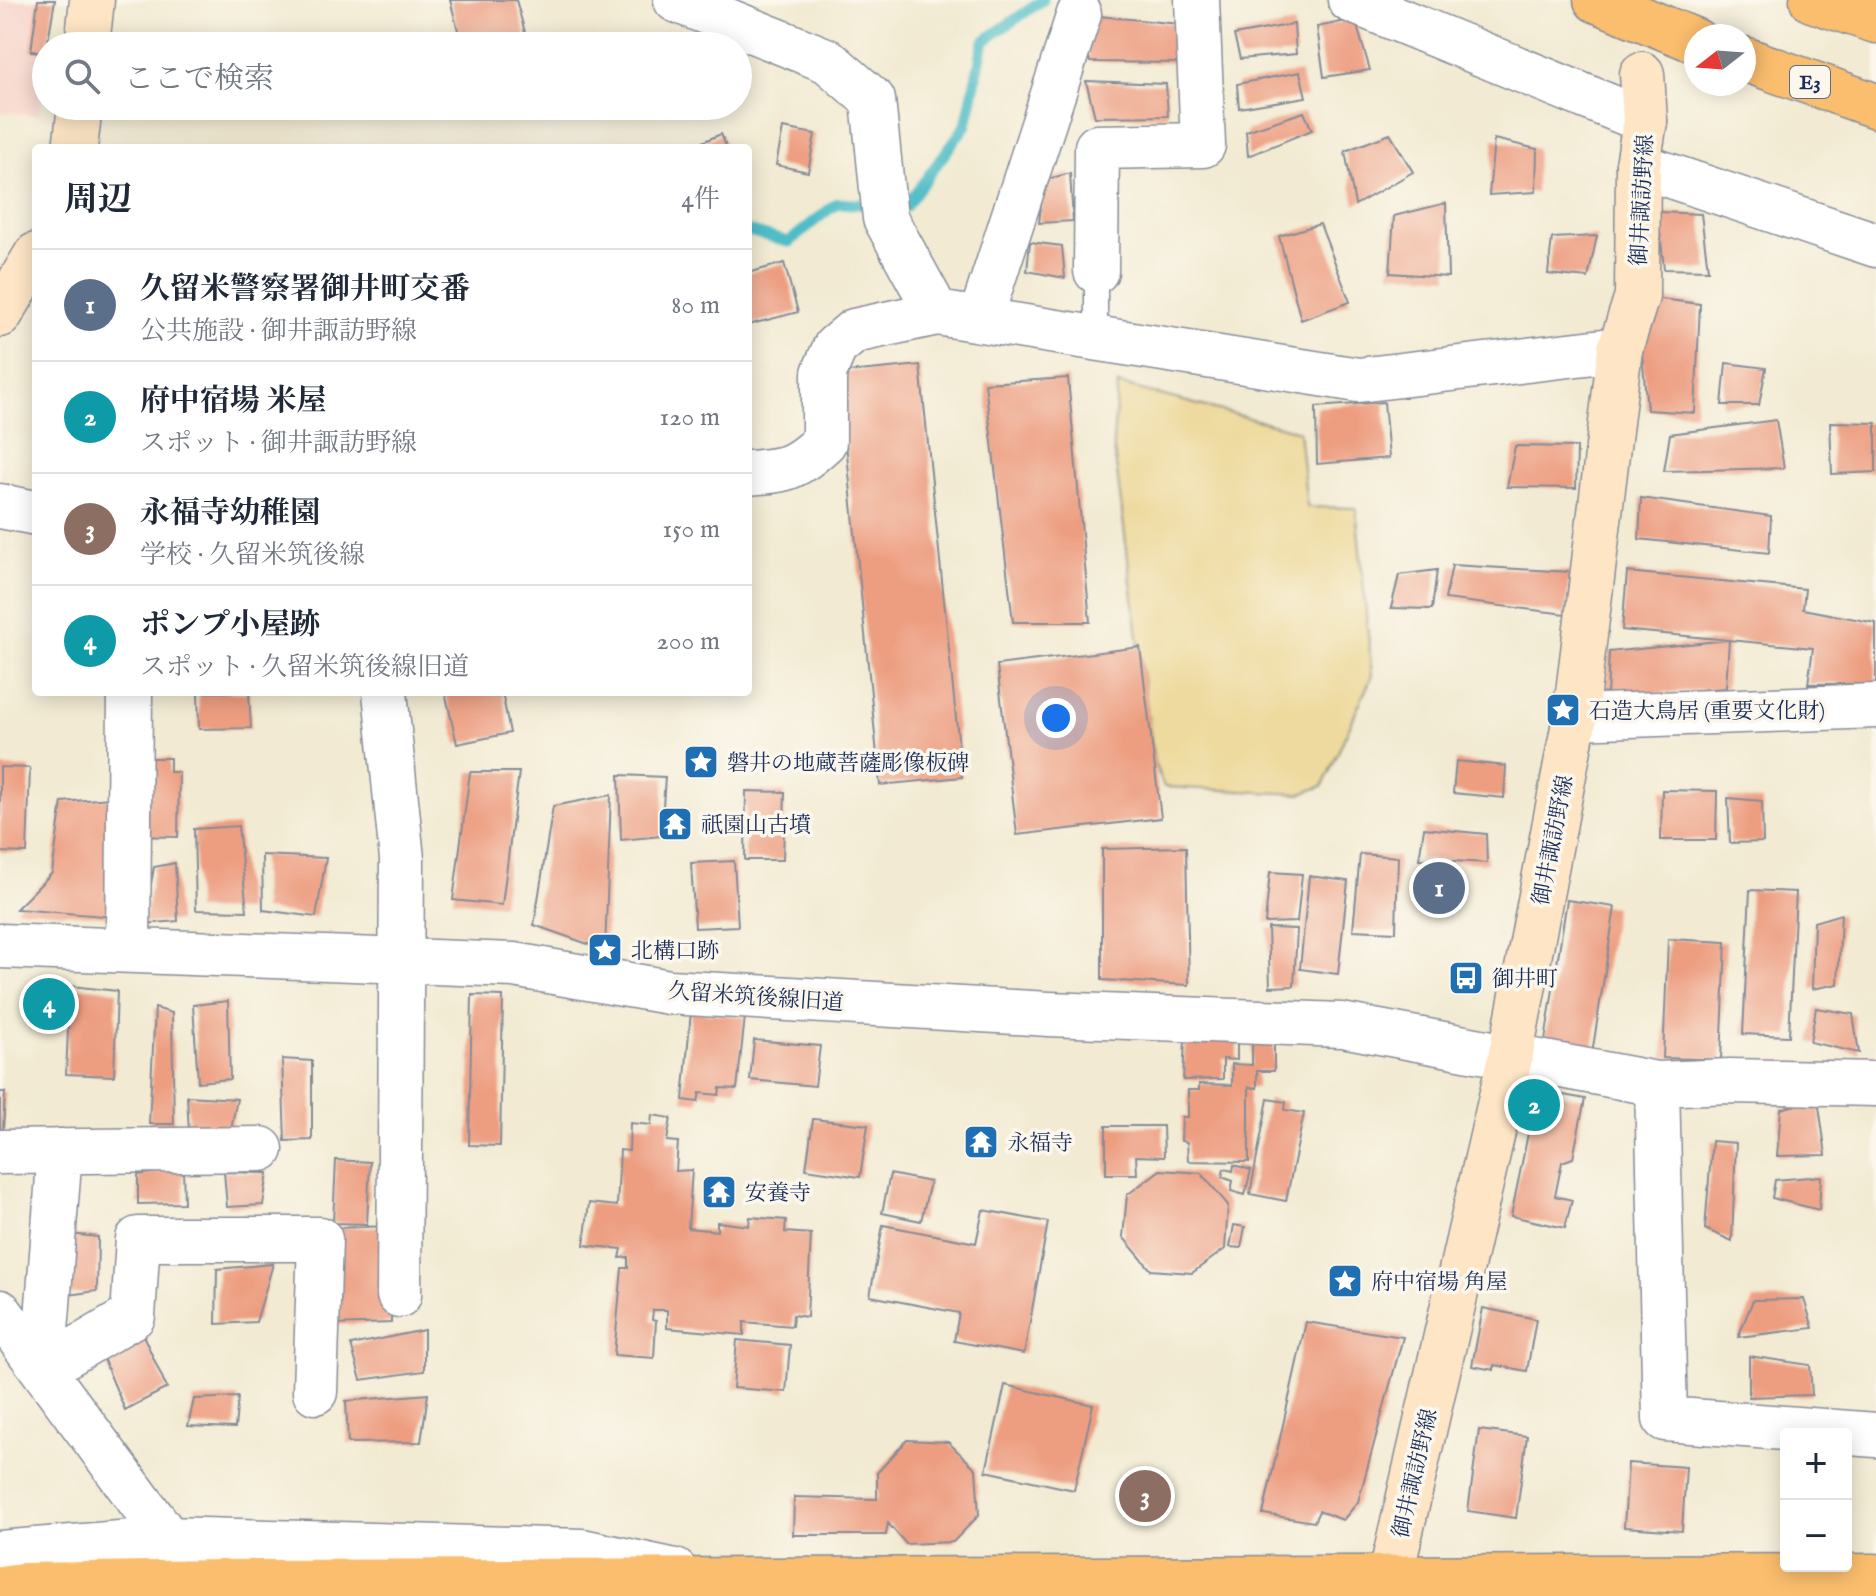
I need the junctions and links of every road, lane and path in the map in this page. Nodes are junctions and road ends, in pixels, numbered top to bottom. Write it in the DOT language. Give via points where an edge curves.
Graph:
graph roads {
  1 [pos="92,0"];
  2 [pos="676,0"];
  3 [pos="1197,0"];
  4 [pos="1350,0"];
  5 [pos="1596,0"];
  6 [pos="1812,0"];
  7 [pos="1079,14"];
  8 [pos="1876,21"];
  9 [pos="89,32"];
  10 [pos="1684,36"];
  11 [pos="1756,63"];
  12 [pos="1642,74"];
  13 [pos="1876,106"];
  14 [pos="78,120"];
  15 [pos="1645,121"];
  16 [pos="75,144"];
  17 [pos="1638,165"];
  18 [pos="1876,245"];
  19 [pos="32,261"];
  20 [pos="1096,271"];
  21 [pos="0,313"];
  22 [pos="937,313"];
  23 [pos="980,320"];
  24 [pos="1096,338"];
  25 [pos="1620,349"];
  26 [pos="752,473"];
  27 [pos="0,506"];
  28 [pos="32,512"];
  29 [pos="130,696"];
  30 [pos="385,696"];
  31 [pos="1876,706"];
  32 [pos="1575,717"];
  33 [pos="0,946"];
  34 [pos="128,950"];
  35 [pos="403,961"];
  36 [pos="1510,1058"];
  37 [pos="1657,1084"];
  38 [pos="1876,1084"];
  39 [pos="261,1149"];
  40 [pos="60,1151"];
  41 [pos="0,1152"];
  42 [pos="399,1295"];
  43 [pos="0,1312"];
  44 [pos="43,1369"];
  45 [pos="315,1392"];
  46 [pos="1876,1435"];
  47 [pos="168,1539"];
  48 [pos="0,1553"];
  49 [pos="1876,1576"];
  50 [pos="721,1581"];
  51 [pos="1388,1587"];
  52 [pos="0,1588"];
  1 -- 9 [label="main road"];
  2 -- 22 [label="street" via="828,61 873,100 885,218"];
  3 -- 20 [label="street" via="1203,145 1097,147"];
  4 -- 15 [label="street"];
  5 -- 10 [label="main road"];
  6 -- 8 [label="main road"];
  7 -- 23 [label="street"];
  11 -- 13 [label="main road, E3"];
  12 -- 15 [label="main road, 御井諏訪野線"];
  14 -- 16 [label="main road"];
  15 -- 17 [label="main road, 御井諏訪野線"];
  17 -- 18 [label="street"];
  17 -- 25 [label="main road, 御井諏訪野線" via="1637,296"];
  19 -- 21 [label="main road"];
  20 -- 24 [label="lane"];
  22 -- 23 [label="street"];
  22 -- 26 [label="street" via="854,331 835,347 824,373 824,442 800,463"];
  23 -- 24 [label="street"];
  24 -- 25 [label="street" via="1358,380"];
  25 -- 32 [label="main road, 御井諏訪野線"];
  27 -- 28 [label="street"];
  29 -- 34 [label="street"];
  30 -- 35 [label="street" via="402,859"];
  31 -- 32 [label="street"];
  32 -- 36 [label="main road, 御井諏訪野線"];
  33 -- 34 [label="street, 久留米筑後線旧道"];
  34 -- 35 [label="street, 久留米筑後線旧道"];
  35 -- 36 [label="street, 久留米筑後線旧道" via="514,965 669,992 1342,1025"];
  35 -- 42 [label="street"];
  36 -- 37 [label="street, 久留米筑後線旧道"];
  36 -- 51 [label="main road, 御井諏訪野線"];
  37 -- 38 [label="street, 久留米筑後線旧道"];
  37 -- 46 [label="street" via="1665,1419"];
  39 -- 40 [label="street"];
  40 -- 41 [label="street"];
  40 -- 44 [label="street"];
  43 -- 44 [label="street"];
  44 -- 45 [label="street" via="133,1316 138,1239 320,1239"];
  44 -- 47 [label="street"];
  47 -- 48 [label="street"];
  47 -- 50 [label="street" via="582,1551"];
  49 -- 51 [label="main road"];
  50 -- 51 [label="main road"];
  50 -- 52 [label="main road"];
}
